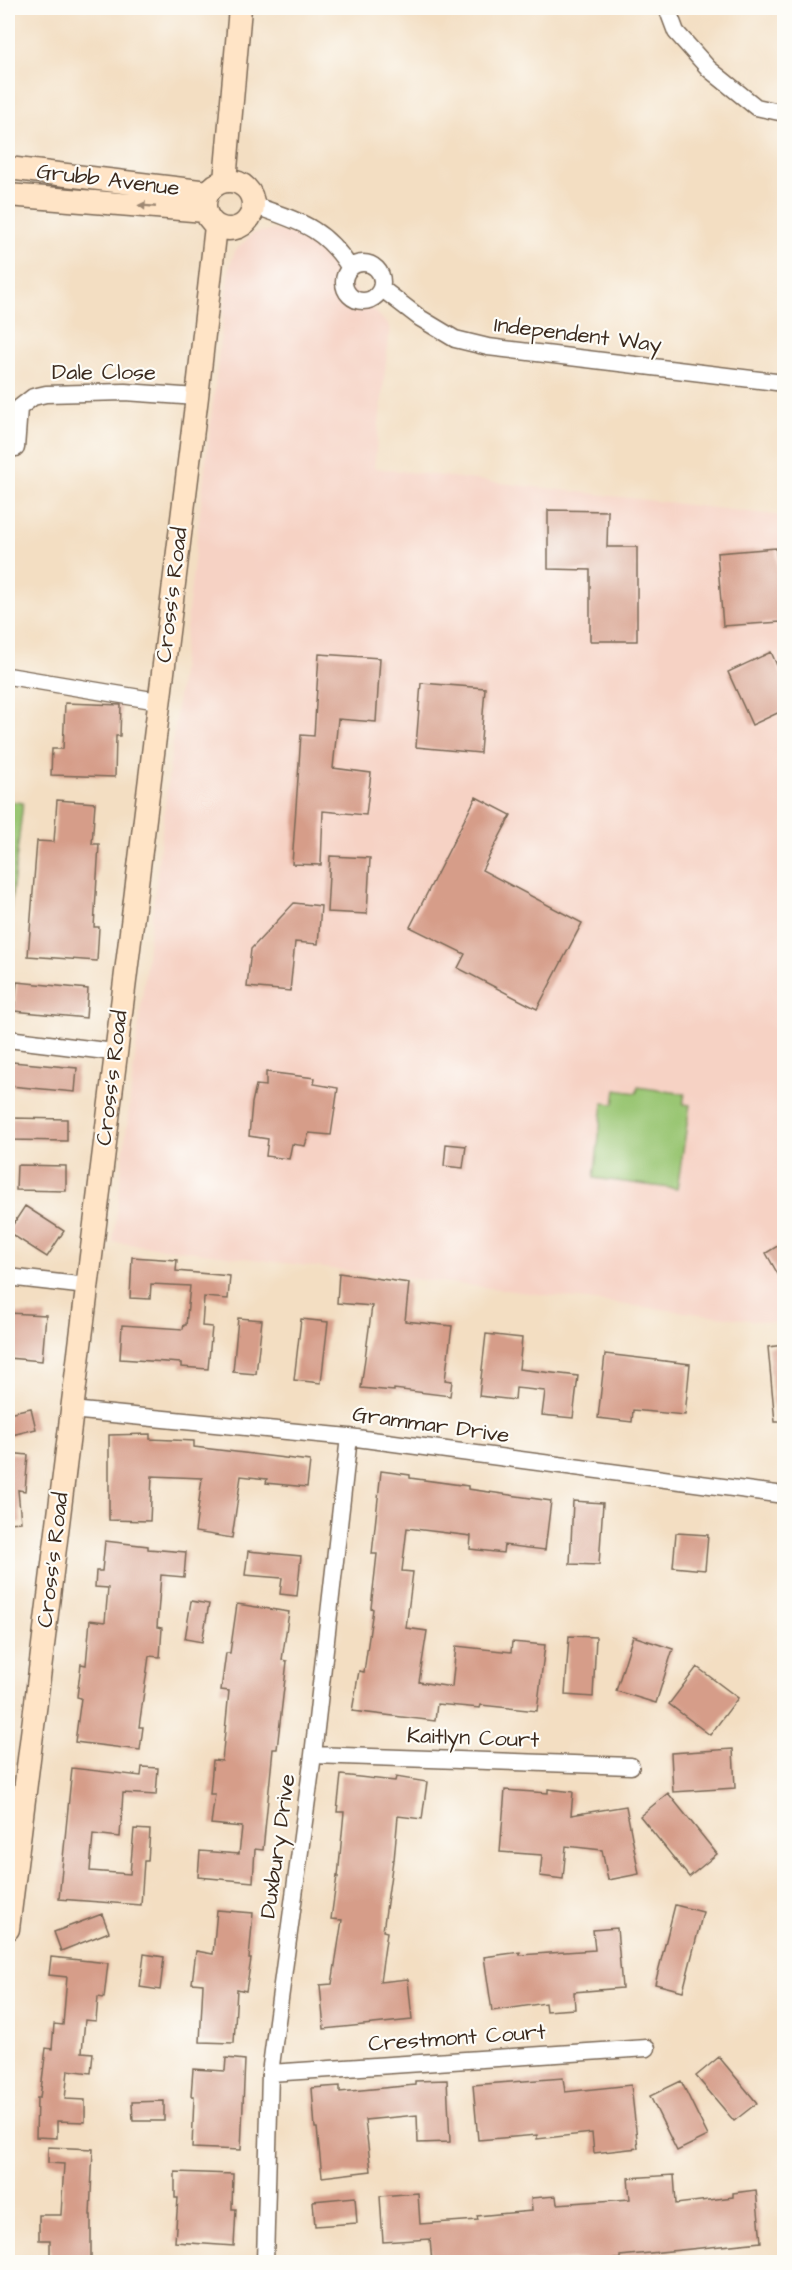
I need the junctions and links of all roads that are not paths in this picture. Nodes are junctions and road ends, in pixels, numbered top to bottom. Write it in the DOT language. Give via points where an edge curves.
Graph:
graph roads {
  1 [pos="240,8"];
  2 [pos="667,8"];
  3 [pos="784,112"];
  4 [pos="8,168"];
  5 [pos="8,195"];
  6 [pos="213,203"];
  7 [pos="253,205"];
  8 [pos="350,268"];
  9 [pos="381,288"];
  10 [pos="784,383"];
  11 [pos="196,397"];
  12 [pos="16,448"];
  13 [pos="8,676"];
  14 [pos="158,701"];
  15 [pos="8,1039"];
  16 [pos="114,1052"];
  17 [pos="8,1277"];
  18 [pos="87,1286"];
  19 [pos="71,1410"];
  20 [pos="349,1437"];
  21 [pos="784,1495"];
  22 [pos="313,1755"];
  23 [pos="631,1766"];
  24 [pos="8,1919"];
  25 [pos="647,2048"];
  26 [pos="270,2073"];
  27 [pos="265,2262"];
  1 -- 6 [label="street, Cross's Road"];
  2 -- 3 [label="street" via="676,32 709,69 756,107"];
  4 -- 6 [label="street, Grubb Avenue"];
  6 -- 5 [label="street, Grubb Avenue, one-way"];
  6 -- 7 [label="street" via="234,182 247,189"];
  6 -- 7 [label="street" via="228,230 244,225"];
  6 -- 11 [label="street, Cross's Road"];
  7 -- 8 [label="street" via="305,223 338,249"];
  8 -- 9 [label="street" via="371,264 381,275"];
  8 -- 9 [label="street" via="344,283 353,298 367,301"];
  9 -- 10 [label="street, Independent Way" via="455,339 488,347"];
  11 -- 12 [label="street, Dale Close" via="125,392 33,397 19,408"];
  11 -- 14 [label="street, Cross's Road"];
  13 -- 14 [label="street"];
  14 -- 16 [label="street, Cross's Road"];
  15 -- 16 [label="street"];
  16 -- 18 [label="street, Cross's Road"];
  17 -- 18 [label="street"];
  18 -- 19 [label="street, Cross's Road"];
  19 -- 20 [label="street, Grammar Drive"];
  19 -- 24 [label="street, Cross's Road"];
  20 -- 21 [label="street, Grammar Drive"];
  20 -- 22 [label="street, Duxbury Drive"];
  22 -- 23 [label="street, Kaitlyn Court"];
  22 -- 26 [label="street, Duxbury Drive"];
  25 -- 26 [label="street, Crestmont Court"];
  26 -- 27 [label="street, Duxbury Drive"];
}
